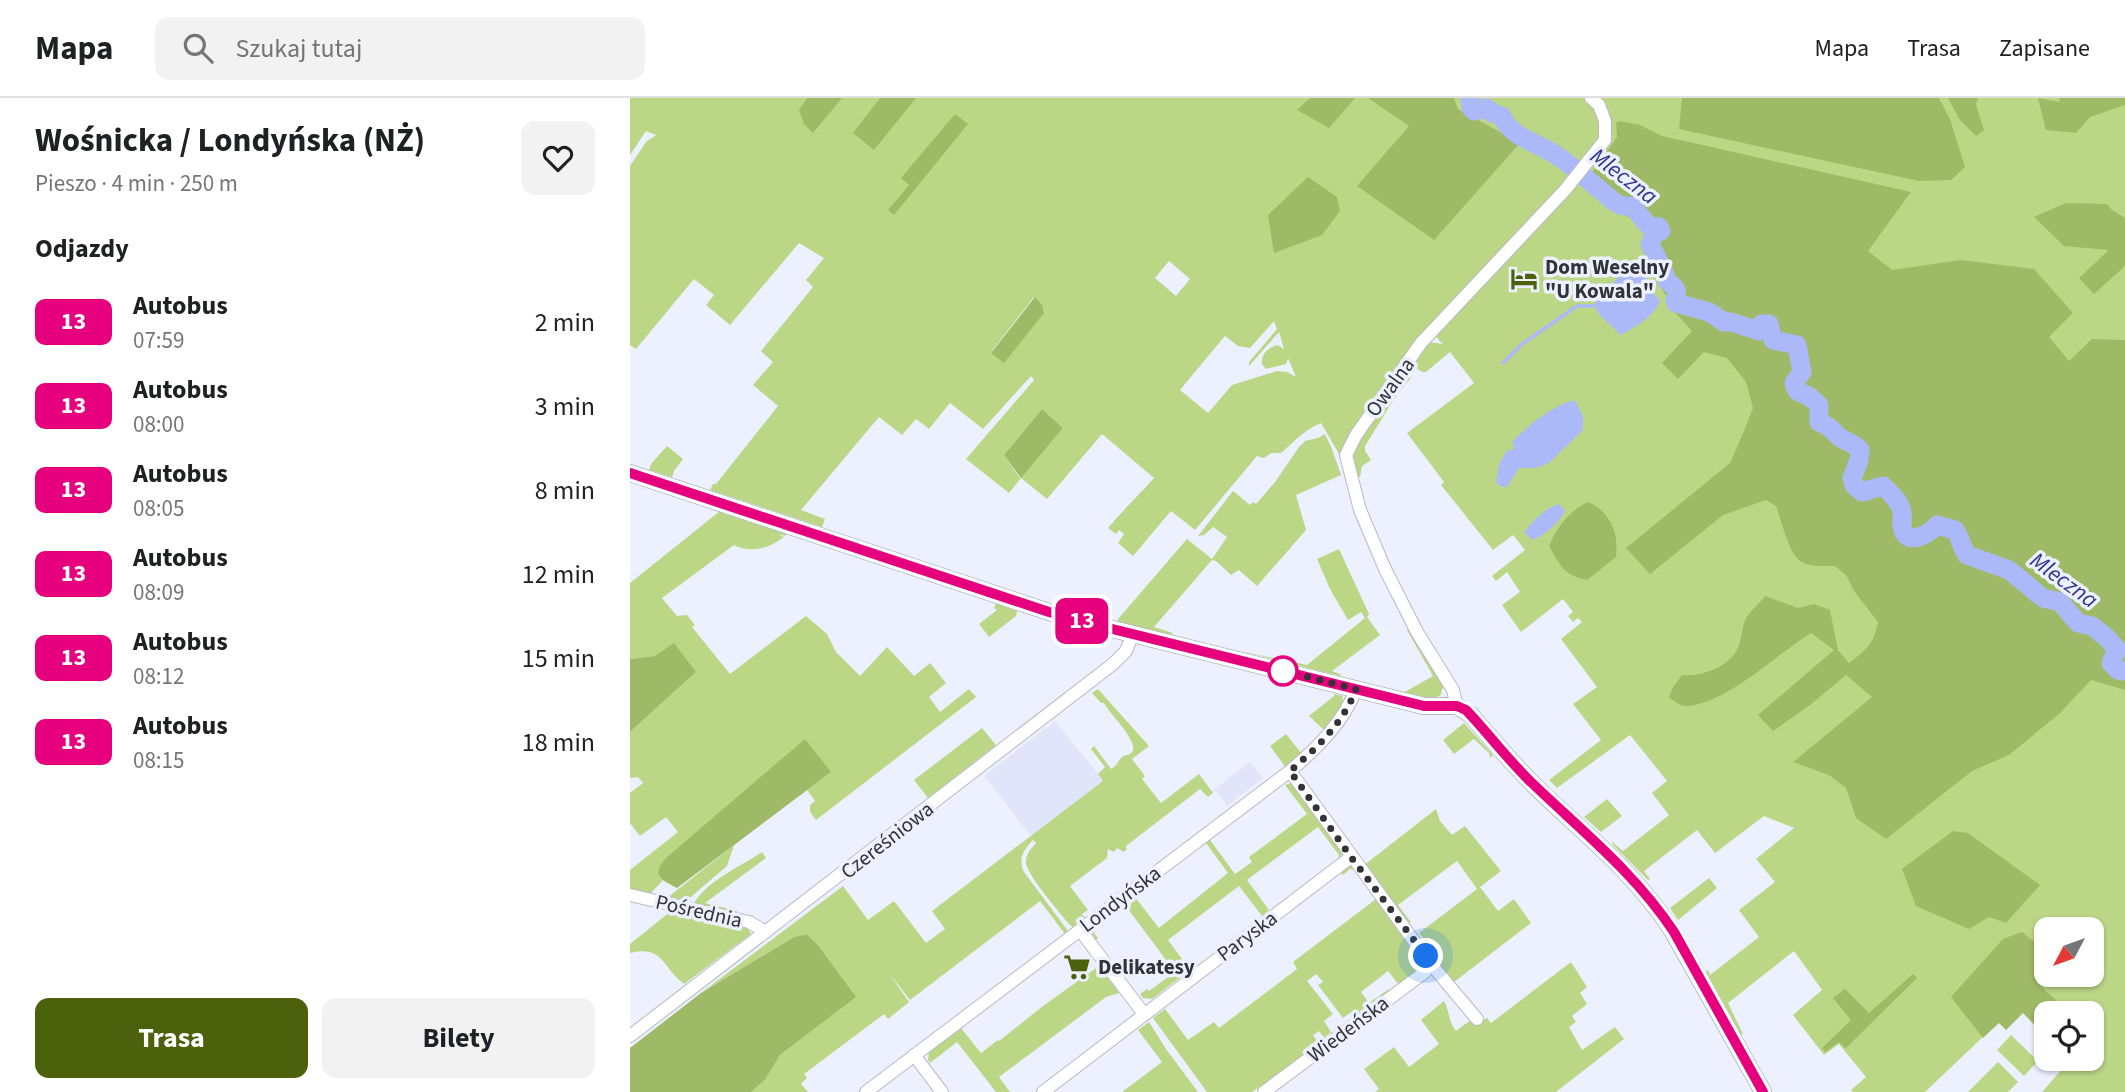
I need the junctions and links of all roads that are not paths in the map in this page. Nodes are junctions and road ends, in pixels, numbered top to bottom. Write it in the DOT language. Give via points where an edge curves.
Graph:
graph roads {
  1 [pos="1591,98"];
  2 [pos="630,472"];
  3 [pos="1133,635"];
  4 [pos="1356,689"];
  5 [pos="1457,706"];
  6 [pos="1290,771"];
  7 [pos="1351,857"];
  8 [pos="630,895"];
  9 [pos="1080,930"];
  10 [pos="766,932"];
  11 [pos="1430,963"];
  12 [pos="1144,1014"];
  13 [pos="1477,1019"];
  14 [pos="630,1036"];
  15 [pos="914,1055"];
  16 [pos="866,1092"];
  17 [pos="942,1092"];
  18 [pos="1043,1092"];
  19 [pos="1264,1092"];
  20 [pos="1763,1092"];
  1 -- 5 [label="street, Owalna" via="1602,111 1605,140 1421,343 1346,456 1360,510 1385,569 1453,690"];
  2 -- 3 [label="street" via="1049,612"];
  3 -- 4 [label="street"];
  3 -- 10 [label="street, Czereśniowa" via="1113,664"];
  4 -- 5 [label="street" via="1424,706"];
  4 -- 6 [label="street, Londyńska" via="1323,740"];
  5 -- 20 [label="street" via="1616,860 1657,907"];
  6 -- 7 [label="street"];
  6 -- 9 [label="street, Londyńska"];
  7 -- 11 [label="street"];
  7 -- 12 [label="street, Paryska"];
  8 -- 10 [label="street, Pośrednia" via="749,922"];
  9 -- 12 [label="street"];
  9 -- 15 [label="street, Londyńska"];
  10 -- 14 [label="street, Czereśniowa"];
  11 -- 13 [label="street"];
  11 -- 19 [label="street, Wiedeńska" via="1425,972"];
  12 -- 18 [label="street, Paryska"];
  15 -- 16 [label="street, Londyńska"];
  15 -- 17 [label="street"];
}
